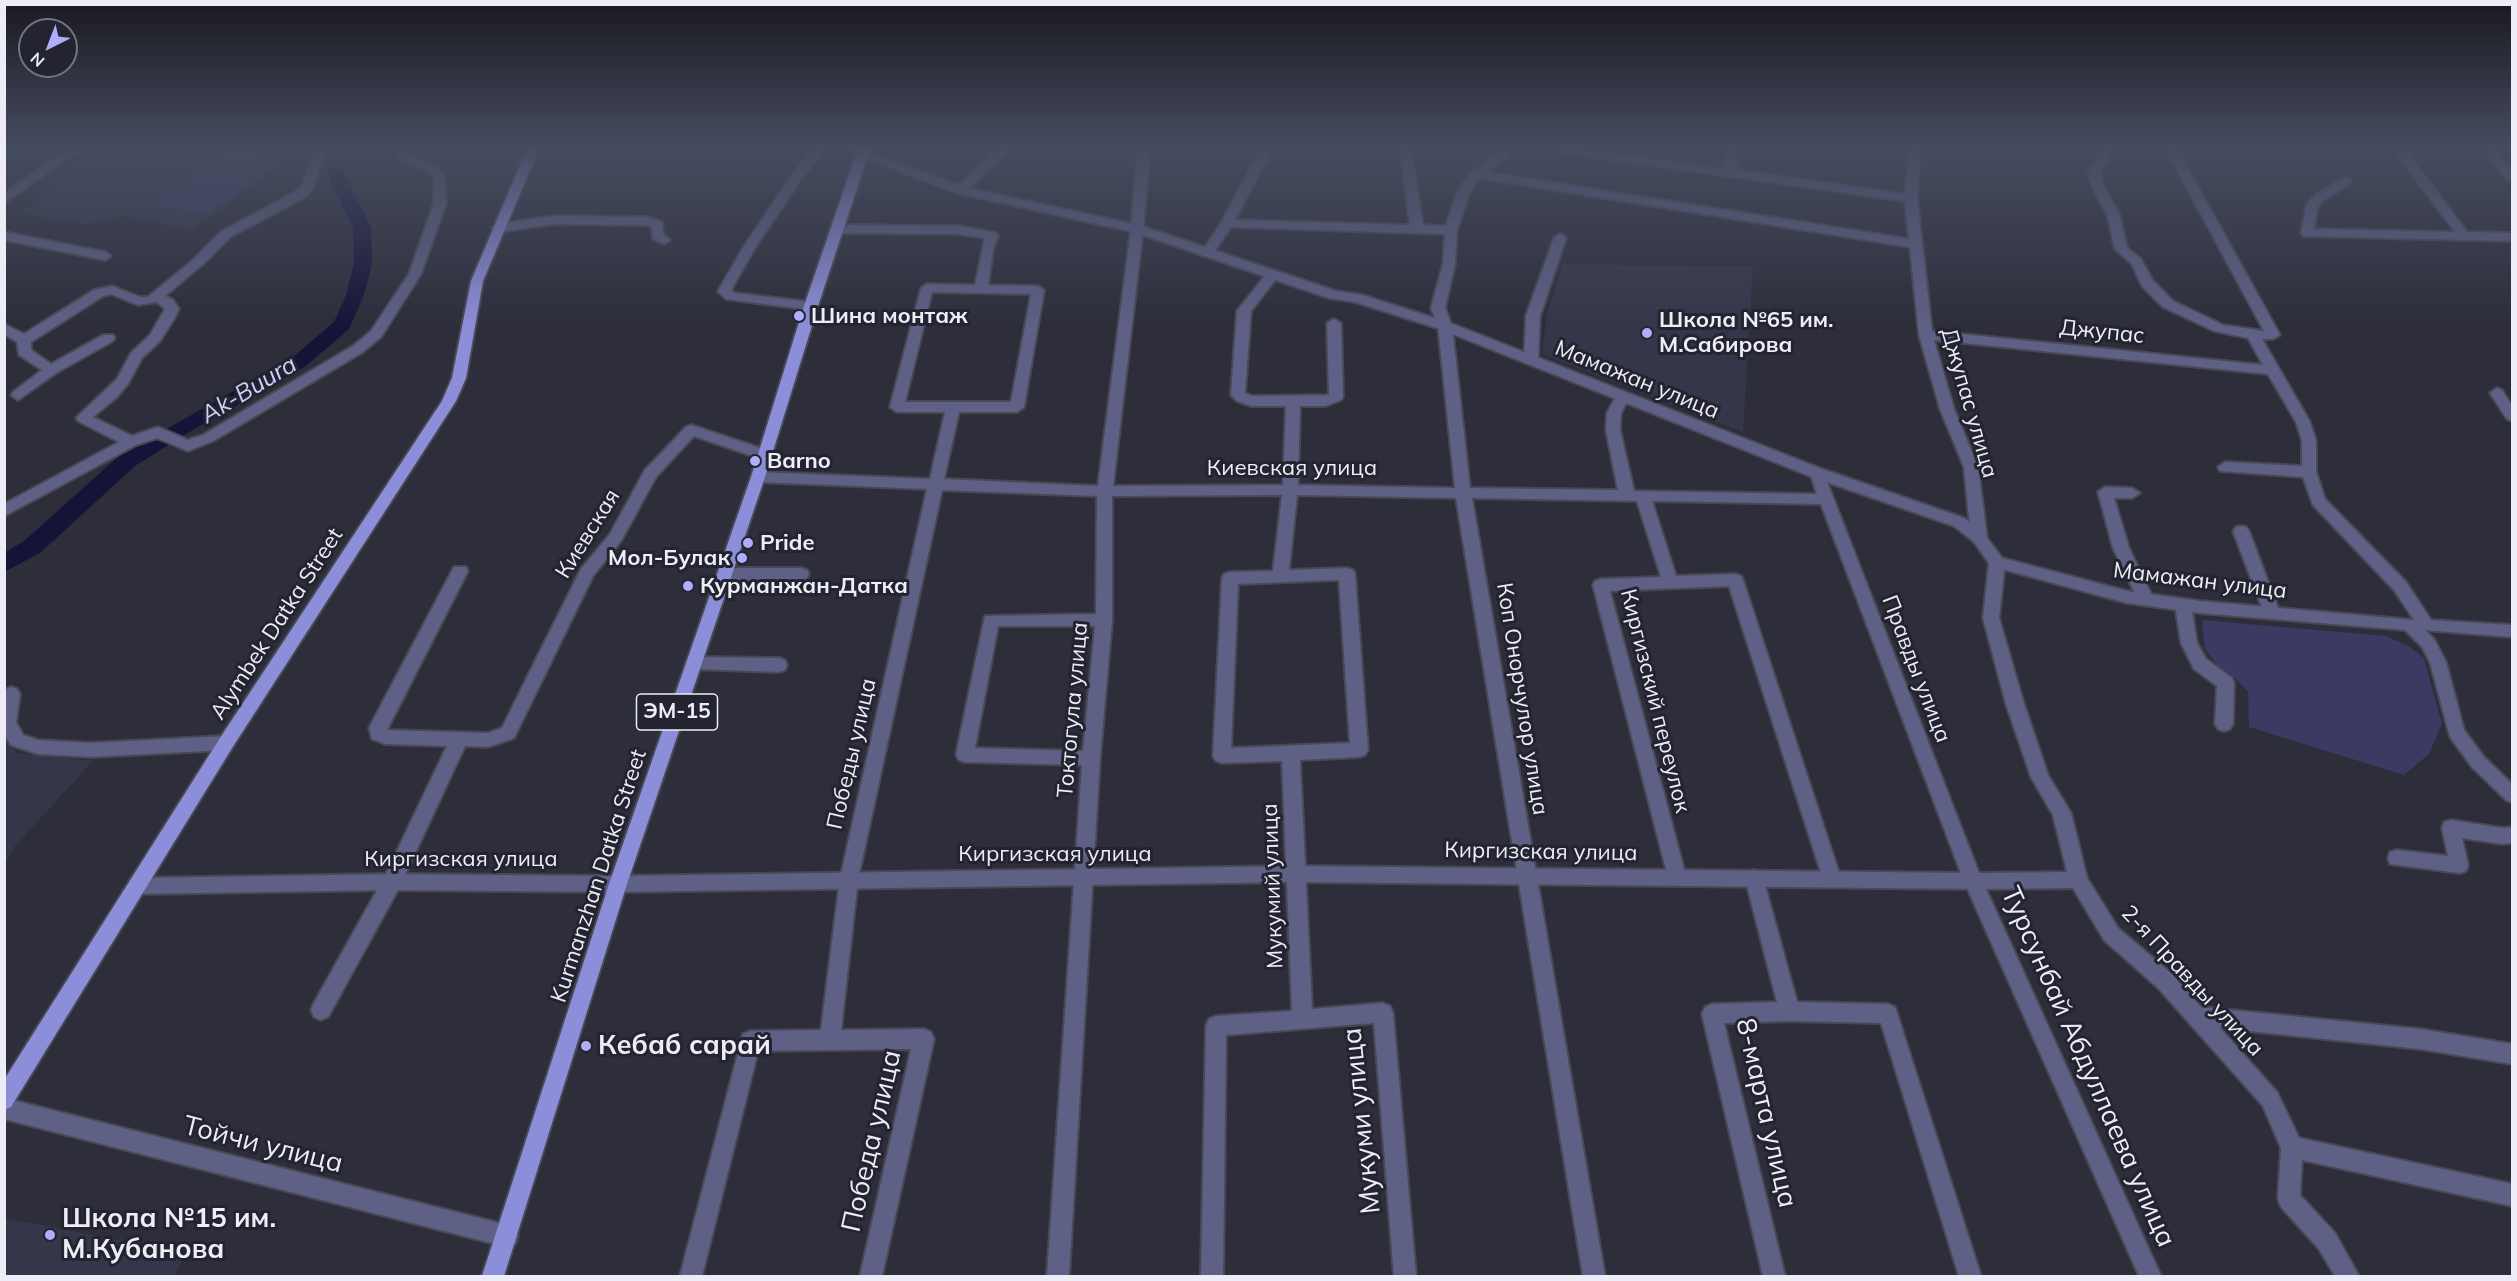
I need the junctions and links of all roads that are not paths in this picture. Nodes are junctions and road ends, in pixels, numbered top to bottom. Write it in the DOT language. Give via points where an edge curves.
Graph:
graph roads {
  1 [pos="273,209"];
  2 [pos="438,209"];
  3 [pos="507,209"];
  4 [pos="776,209"];
  5 [pos="843,209"];
  6 [pos="1046,209"];
  7 [pos="1139,209"];
  8 [pos="1234,209"];
  9 [pos="1414,209"];
  10 [pos="1458,209"];
  11 [pos="1684,209"];
  12 [pos="1912,209"];
  13 [pos="2110,209"];
  14 [pos="2204,209"];
  15 [pos="2311,209"];
  16 [pos="2443,209"];
  17 [pos="1227,223"];
  18 [pos="498,228"];
  19 [pos="1417,228"];
  20 [pos="838,229"];
  21 [pos="1137,229"];
  22 [pos="1451,230"];
  23 [pos="2463,235"];
  24 [pos="4,236"];
  25 [pos="2512,237"];
  26 [pos="1560,238"];
  27 [pos="664,240"];
  28 [pos="1916,244"];
  29 [pos="1207,253"];
  30 [pos="105,256"];
  31 [pos="1273,275"];
  32 [pos="981,289"];
  33 [pos="157,297"];
  34 [pos="811,306"];
  35 [pos="1334,323"];
  36 [pos="1445,326"];
  37 [pos="4,328"];
  38 [pos="1926,335"];
  39 [pos="2253,335"];
  40 [pos="108,338"];
  41 [pos="24,340"];
  42 [pos="1531,360"];
  43 [pos="51,370"];
  44 [pos="2274,370"];
  45 [pos="2497,393"];
  46 [pos="18,395"];
  47 [pos="1623,396"];
  48 [pos="1293,401"];
  49 [pos="953,407"];
  50 [pos="2512,416"];
  51 [pos="131,442"];
  52 [pos="764,455"];
  53 [pos="2224,467"];
  54 [pos="2309,472"];
  55 [pos="1817,474"];
  56 [pos="758,477"];
  57 [pos="937,483"];
  58 [pos="1105,490"];
  59 [pos="1290,490"];
  60 [pos="1464,492"];
  61 [pos="2132,493"];
  62 [pos="1635,495"];
  63 [pos="1827,500"];
  64 [pos="4,512"];
  65 [pos="2241,531"];
  66 [pos="1979,538"];
  67 [pos="1997,562"];
  68 [pos="460,571"];
  69 [pos="725,574"];
  70 [pos="801,574"];
  71 [pos="1280,576"];
  72 [pos="1670,581"];
  73 [pos="2146,600"];
  74 [pos="2183,605"];
  75 [pos="2272,613"];
  76 [pos="1104,620"];
  77 [pos="2409,624"];
  78 [pos="2427,626"];
  79 [pos="2512,631"];
  80 [pos="694,663"];
  81 [pos="779,665"];
  82 [pos="11,694"];
  83 [pos="2224,724"];
  84 [pos="460,738"];
  85 [pos="226,743"];
  86 [pos="1291,753"];
  87 [pos="1091,758"];
  88 [pos="2512,795"];
  89 [pos="2512,835"];
  90 [pos="2397,858"];
  91 [pos="1297,874"];
  92 [pos="1527,876"];
  93 [pos="1677,878"];
  94 [pos="1754,878"];
  95 [pos="849,879"];
  96 [pos="1083,879"];
  97 [pos="1832,879"];
  98 [pos="2078,880"];
  99 [pos="1973,881"];
  100 [pos="392,882"];
  101 [pos="618,884"];
  102 [pos="137,886"];
  103 [pos="321,1010"];
  104 [pos="1790,1011"];
  105 [pos="2197,1016"];
  106 [pos="1302,1018"];
  107 [pos="830,1040"];
  108 [pos="2512,1054"];
  109 [pos="4,1100"];
  110 [pos="4,1108"];
  111 [pos="2292,1147"];
  112 [pos="2512,1195"];
  113 [pos="507,1236"];
  114 [pos="494,1276"];
  115 [pos="691,1276"];
  116 [pos="871,1276"];
  117 [pos="1058,1276"];
  118 [pos="1212,1276"];
  119 [pos="1405,1276"];
  120 [pos="1594,1276"];
  121 [pos="1774,1276"];
  122 [pos="1970,1276"];
  123 [pos="2150,1276"];
  124 [pos="2348,1276"];
  1 -- 33 [label="street" via="226,234"];
  2 -- 51 [label="street" via="415,274 376,334 358,349 208,438 188,446 158,432"];
  3 -- 18 [label="main road, Alymbek Datka Street"];
  4 -- 34 [label="street" via="724,291 731,296"];
  5 -- 20 [label="main road, Kurmanzhan Datka Street / ЭМ-15"];
  6 -- 21 [label="street, Мамажан улица"];
  7 -- 21 [label="street, Токтогула улица"];
  8 -- 17 [label="street"];
  9 -- 19 [label="street"];
  10 -- 22 [label="street, Коп Онорчулор улица"];
  11 -- 28 [label="street"];
  12 -- 28 [label="street, Джупас улица"];
  13 -- 39 [label="street" via="2121,249 2137,262 2147,283 2168,304 2219,328"];
  14 -- 39 [label="street" via="2273,335"];
  15 -- 23 [label="street" via="2307,233"];
  16 -- 23 [label="street"];
  17 -- 19 [label="street"];
  17 -- 29 [label="street"];
  18 -- 27 [label="street" via="555,220 647,221 658,225 657,236"];
  18 -- 85 [label="main road, Alymbek Datka Street" via="477,281 459,378 449,401"];
  19 -- 22 [label="street"];
  20 -- 32 [label="street" via="959,230 992,236"];
  20 -- 34 [label="main road, Kurmanzhan Datka Street / ЭМ-15"];
  21 -- 29 [label="street, Мамажан улица"];
  21 -- 58 [label="street, Токтогула улица"];
  22 -- 36 [label="street, Коп Онорчулор улица" via="1449,264 1438,308"];
  23 -- 25 [label="street"];
  24 -- 30 [label="street"];
  26 -- 42 [label="street" via="1533,316"];
  28 -- 38 [label="street, Джупас улица"];
  29 -- 31 [label="street, Мамажан улица"];
  31 -- 36 [label="street, Мамажан улица"];
  31 -- 48 [label="street" via="1244,311 1238,395 1251,401"];
  32 -- 49 [label="street" via="927,288 897,406"];
  32 -- 49 [label="street" via="1038,290 1017,407"];
  33 -- 41 [label="street" via="144,302 106,291"];
  33 -- 51 [label="street" via="172,309 156,338 136,356 118,387 83,418"];
  34 -- 52 [label="main road, Kurmanzhan Datka Street / ЭМ-15"];
  35 -- 48 [label="street" via="1336,397 1326,401"];
  36 -- 42 [label="street, Мамажан улица"];
  36 -- 60 [label="street, Коп Онорчулор улица"];
  37 -- 41 [label="street"];
  38 -- 44 [label="street, Джупас"];
  38 -- 66 [label="street, Джупас улица" via="1947,409 1971,467"];
  39 -- 44 [label="street"];
  40 -- 43 [label="street"];
  41 -- 43 [label="street" via="24,352"];
  42 -- 47 [label="street, Мамажан улица"];
  43 -- 46 [label="street"];
  44 -- 54 [label="street" via="2304,422 2309,441"];
  45 -- 50 [label="street"];
  47 -- 55 [label="street, Мамажан улица"];
  47 -- 62 [label="street" via="1614,413 1613,430"];
  48 -- 59 [label="street"];
  49 -- 57 [label="street, Победы улица"];
  51 -- 64 [label="street"];
  52 -- 56 [label="main road, Kurmanzhan Datka Street / ЭМ-15"];
  52 -- 84 [label="street, Киевская" via="691,430 650,474 616,537 586,573 508,733 488,740"];
  53 -- 54 [label="street"];
  54 -- 78 [label="street" via="2318,501 2400,586"];
  55 -- 63 [label="street, Правды улица"];
  55 -- 66 [label="street, Мамажан улица" via="1959,522"];
  56 -- 57 [label="street, Киевская улица"];
  56 -- 69 [label="main road, Kurmanzhan Datka Street / ЭМ-15"];
  57 -- 58 [label="street, Киевская улица"];
  57 -- 95 [label="street, Победы улица"];
  58 -- 59 [label="street, Киевская улица"];
  58 -- 76 [label="street, Токтогула улица"];
  59 -- 60 [label="street, Киевская улица"];
  59 -- 71 [label="street"];
  60 -- 62 [label="street, Киевская улица"];
  60 -- 92 [label="street, Коп Онорчулор улица"];
  61 -- 73 [label="street" via="2105,492 2121,548"];
  62 -- 63 [label="street, Киевская улица"];
  62 -- 72 [label="street"];
  63 -- 99 [label="street, Правды улица"];
  65 -- 75 [label="street"];
  66 -- 67 [label="street, Мамажан улица"];
  67 -- 73 [label="street, Мамажан улица"];
  67 -- 98 [label="street, 2-я Правды улица" via="1991,618 2040,777 2061,813"];
  68 -- 84 [label="street" via="378,734"];
  69 -- 70 [label="street"];
  69 -- 80 [label="main road, Kurmanzhan Datka Street / ЭМ-15"];
  71 -- 86 [label="street" via="1230,578 1222,756"];
  71 -- 86 [label="street" via="1347,574 1359,750"];
  72 -- 93 [label="street, Киргизский переулок" via="1601,585"];
  72 -- 97 [label="street, Киргизский переулок" via="1735,580"];
  73 -- 74 [label="street, Мамажан улица"];
  74 -- 75 [label="street, Мамажан улица"];
  74 -- 83 [label="street" via="2188,643 2200,664 2226,683"];
  75 -- 77 [label="street, Мамажан улица"];
  76 -- 87 [label="street, Токтогула улица"];
  76 -- 87 [label="street" via="992,621 965,755"];
  77 -- 78 [label="street, Мамажан улица"];
  77 -- 88 [label="street" via="2428,642 2438,662 2456,732 2478,762"];
  78 -- 79 [label="street, Мамажан улица"];
  80 -- 81 [label="street"];
  80 -- 101 [label="main road, Kurmanzhan Datka Street / ЭМ-15"];
  82 -- 85 [label="street" via="7,722 17,740 38,747 90,750"];
  84 -- 100 [label="street"];
  85 -- 102 [label="main road, Alymbek Datka Street"];
  86 -- 91 [label="street, Мукумий улица"];
  87 -- 96 [label="street, Токтогула улица"];
  89 -- 90 [label="street" via="2451,828 2459,865"];
  91 -- 92 [label="street, Киргизская улица"];
  91 -- 96 [label="street, Киргизская улица"];
  91 -- 106 [label="street, Мукумий улица"];
  92 -- 93 [label="street, Киргизская улица"];
  92 -- 120 [label="street, Коп Онорчулор улица"];
  93 -- 94 [label="street, Киргизская улица"];
  94 -- 97 [label="street, Киргизская улица"];
  94 -- 104 [label="street"];
  95 -- 96 [label="street, Киргизская улица"];
  95 -- 101 [label="street, Киргизская улица"];
  95 -- 107 [label="street, Победы улица"];
  96 -- 117 [label="street, Токтогула улица"];
  97 -- 99 [label="street, Киргизская улица"];
  98 -- 99 [label="street, Киргизская улица"];
  98 -- 105 [label="street, 2-я Правды улица" via="2111,934 2165,981"];
  99 -- 123 [label="street, Турсунбай Абдуллаева улица"];
  100 -- 101 [label="street, Киргизская улица"];
  100 -- 102 [label="street, Киргизская улица"];
  100 -- 103 [label="street"];
  101 -- 113 [label="main road, Kurmanzhan Datka Street / ЭМ-15"];
  102 -- 109 [label="main road, Alymbek Datka Street"];
  104 -- 121 [label="street, 8-марта улица" via="1712,1014"];
  104 -- 122 [label="street, 8-марта улица" via="1888,1014"];
  105 -- 108 [label="street" via="2421,1039"];
  105 -- 111 [label="street, 2-я Правды улица" via="2270,1099"];
  106 -- 118 [label="street, Мукуми улица" via="1216,1026"];
  106 -- 119 [label="street, Мукуми улица" via="1383,1013"];
  107 -- 115 [label="street, Победа улица" via="750,1041"];
  107 -- 116 [label="street, Победа улица" via="924,1039"];
  110 -- 113 [label="street, Тойчи улица"];
  111 -- 112 [label="street"];
  111 -- 124 [label="street, 2-я Правды улица" via="2289,1199 2327,1241"];
  113 -- 114 [label="main road, Kurmanzhan Datka Street / ЭМ-15"];
}
